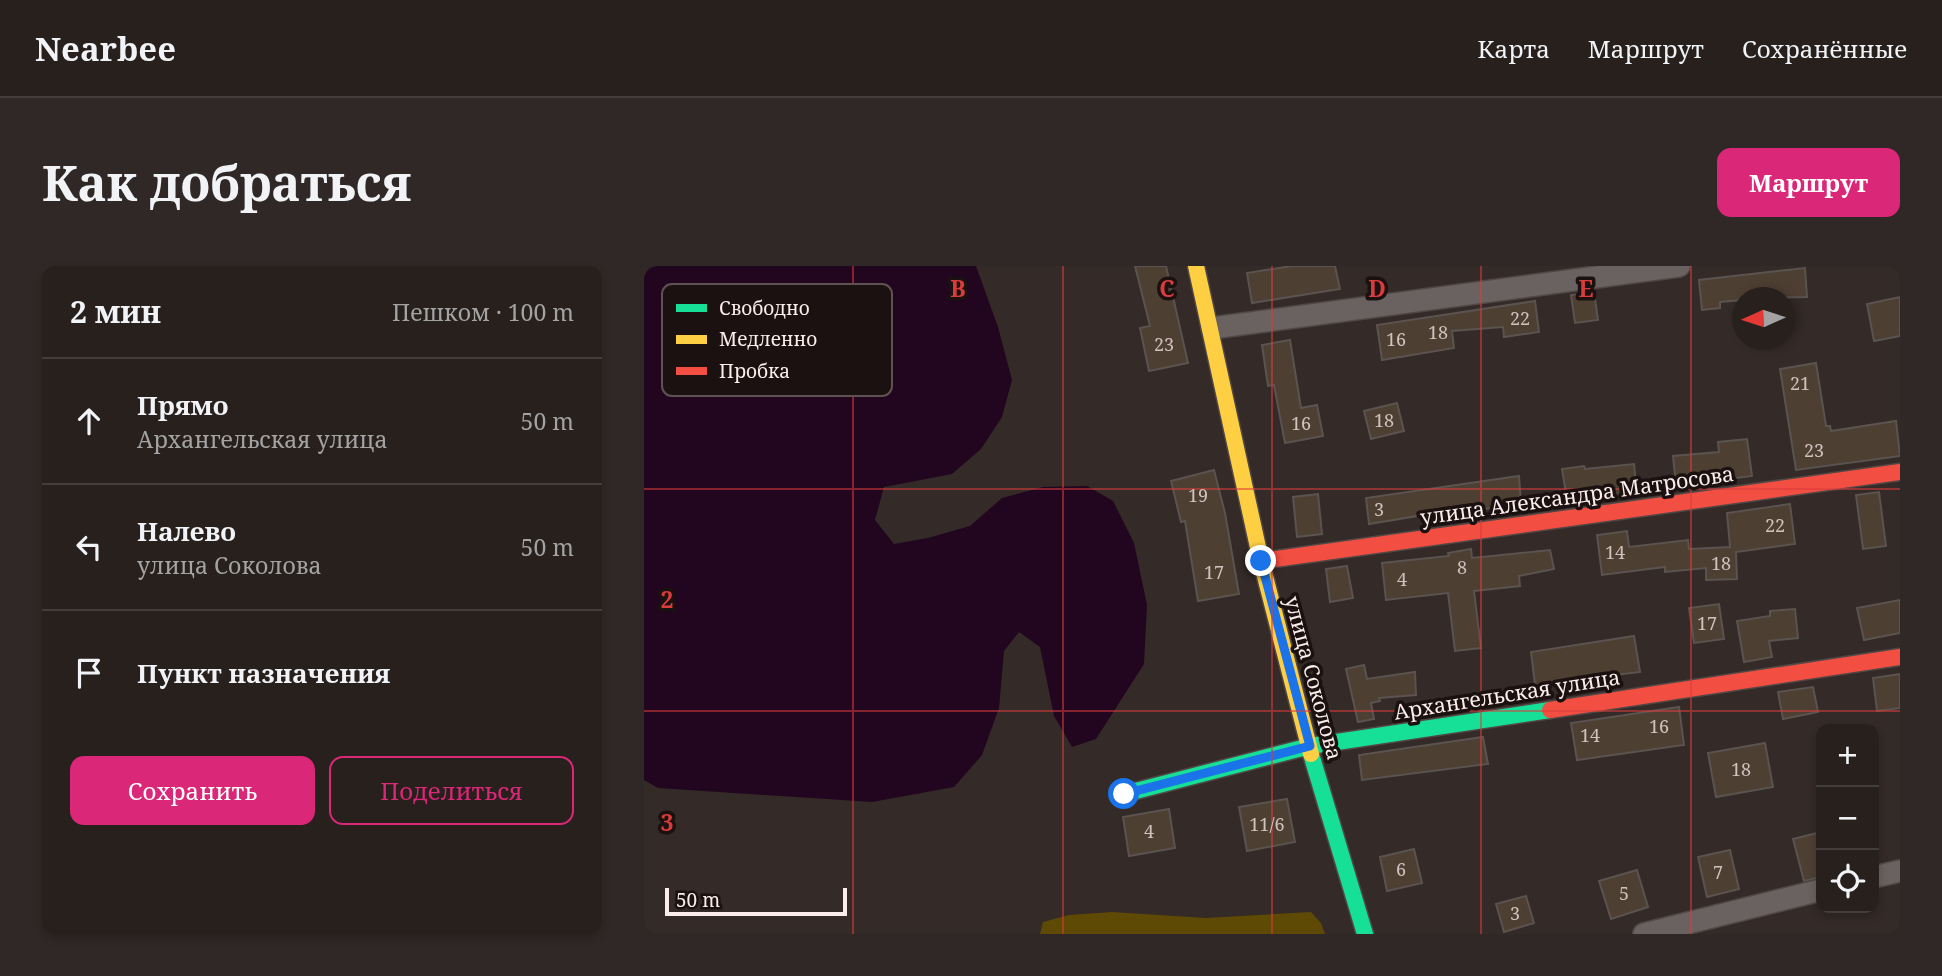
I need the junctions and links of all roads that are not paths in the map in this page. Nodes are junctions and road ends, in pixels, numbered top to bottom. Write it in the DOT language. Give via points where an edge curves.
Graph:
graph roads {
  1 [pos="1196,266"];
  2 [pos="1679,266"];
  3 [pos="1212,328"];
  4 [pos="1900,472"];
  5 [pos="1261,561"];
  6 [pos="1900,657"];
  7 [pos="1310,746"];
  8 [pos="1124,794"];
  9 [pos="1900,871"];
  10 [pos="1879,876"];
  11 [pos="1816,891"];
  12 [pos="1365,934"];
  13 [pos="1644,934"];
  1 -- 3 [label="street, улица Соколова"];
  2 -- 3 [label="street"];
  3 -- 5 [label="street, улица Соколова"];
  4 -- 5 [label="street, улица Александра Матросова"];
  5 -- 7 [label="street, улица Соколова"];
  6 -- 7 [label="street, Архангельская улица"];
  7 -- 8 [label="street, Архангельская улица"];
  7 -- 12 [label="street, улица Соколова"];
  9 -- 10 [label="street"];
  11 -- 13 [label="street"];
}
